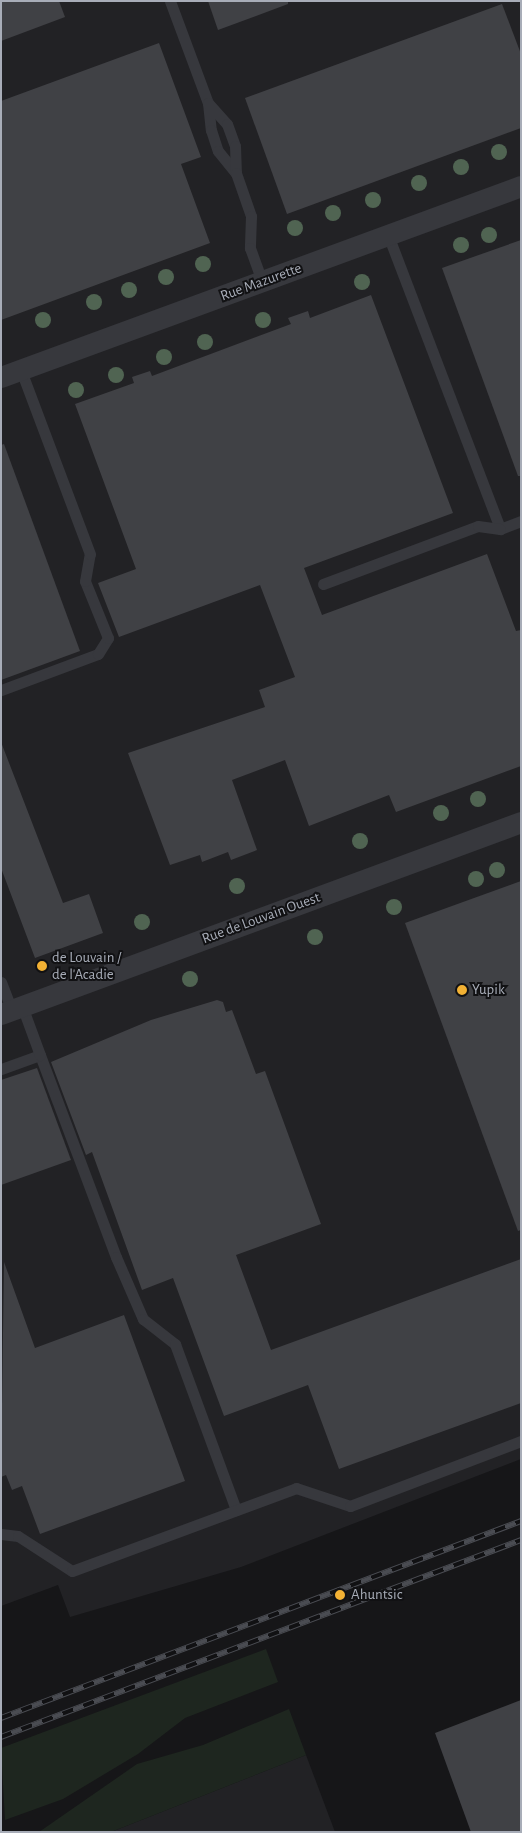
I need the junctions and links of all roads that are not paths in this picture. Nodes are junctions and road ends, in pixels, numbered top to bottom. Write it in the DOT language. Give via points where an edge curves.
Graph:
graph roads {
  1 [pos="170,1"];
  2 [pos="208,103"];
  3 [pos="236,173"];
  4 [pos="521,186"];
  5 [pos="388,235"];
  6 [pos="262,281"];
  7 [pos="11,374"];
  8 [pos="521,521"];
  9 [pos="500,529"];
  10 [pos="323,584"];
  11 [pos="1,690"];
  12 [pos="521,822"];
  13 [pos="1,982"];
  14 [pos="12,1010"];
  15 [pos="40,1055"];
  16 [pos="1,1069"];
  17 [pos="521,1441"];
  18 [pos="236,1510"];
  19 [pos="1,1534"];
  1 -- 2 [label="lane"];
  2 -- 3 [label="lane" via="210,130 218,151"];
  2 -- 3 [label="lane" via="227,124 235,146"];
  3 -- 6 [label="lane" via="249,207 250,248"];
  4 -- 5 [label="street, Rue Mazurette"];
  5 -- 6 [label="street, Rue Mazurette"];
  5 -- 9 [label="lane"];
  6 -- 7 [label="street, Rue Mazurette"];
  7 -- 11 [label="lane" via="90,554 85,581 108,638 98,654"];
  8 -- 9 [label="lane"];
  9 -- 10 [label="lane" via="478,526"];
  12 -- 14 [label="street, Rue de Louvain Ouest"];
  13 -- 14 [label="lane"];
  14 -- 15 [label="lane"];
  15 -- 16 [label="lane"];
  15 -- 18 [label="lane" via="116,1257 143,1319 174,1344"];
  17 -- 18 [label="lane" via="350,1506 296,1488"];
  18 -- 19 [label="lane" via="72,1571 18,1536"];
}
